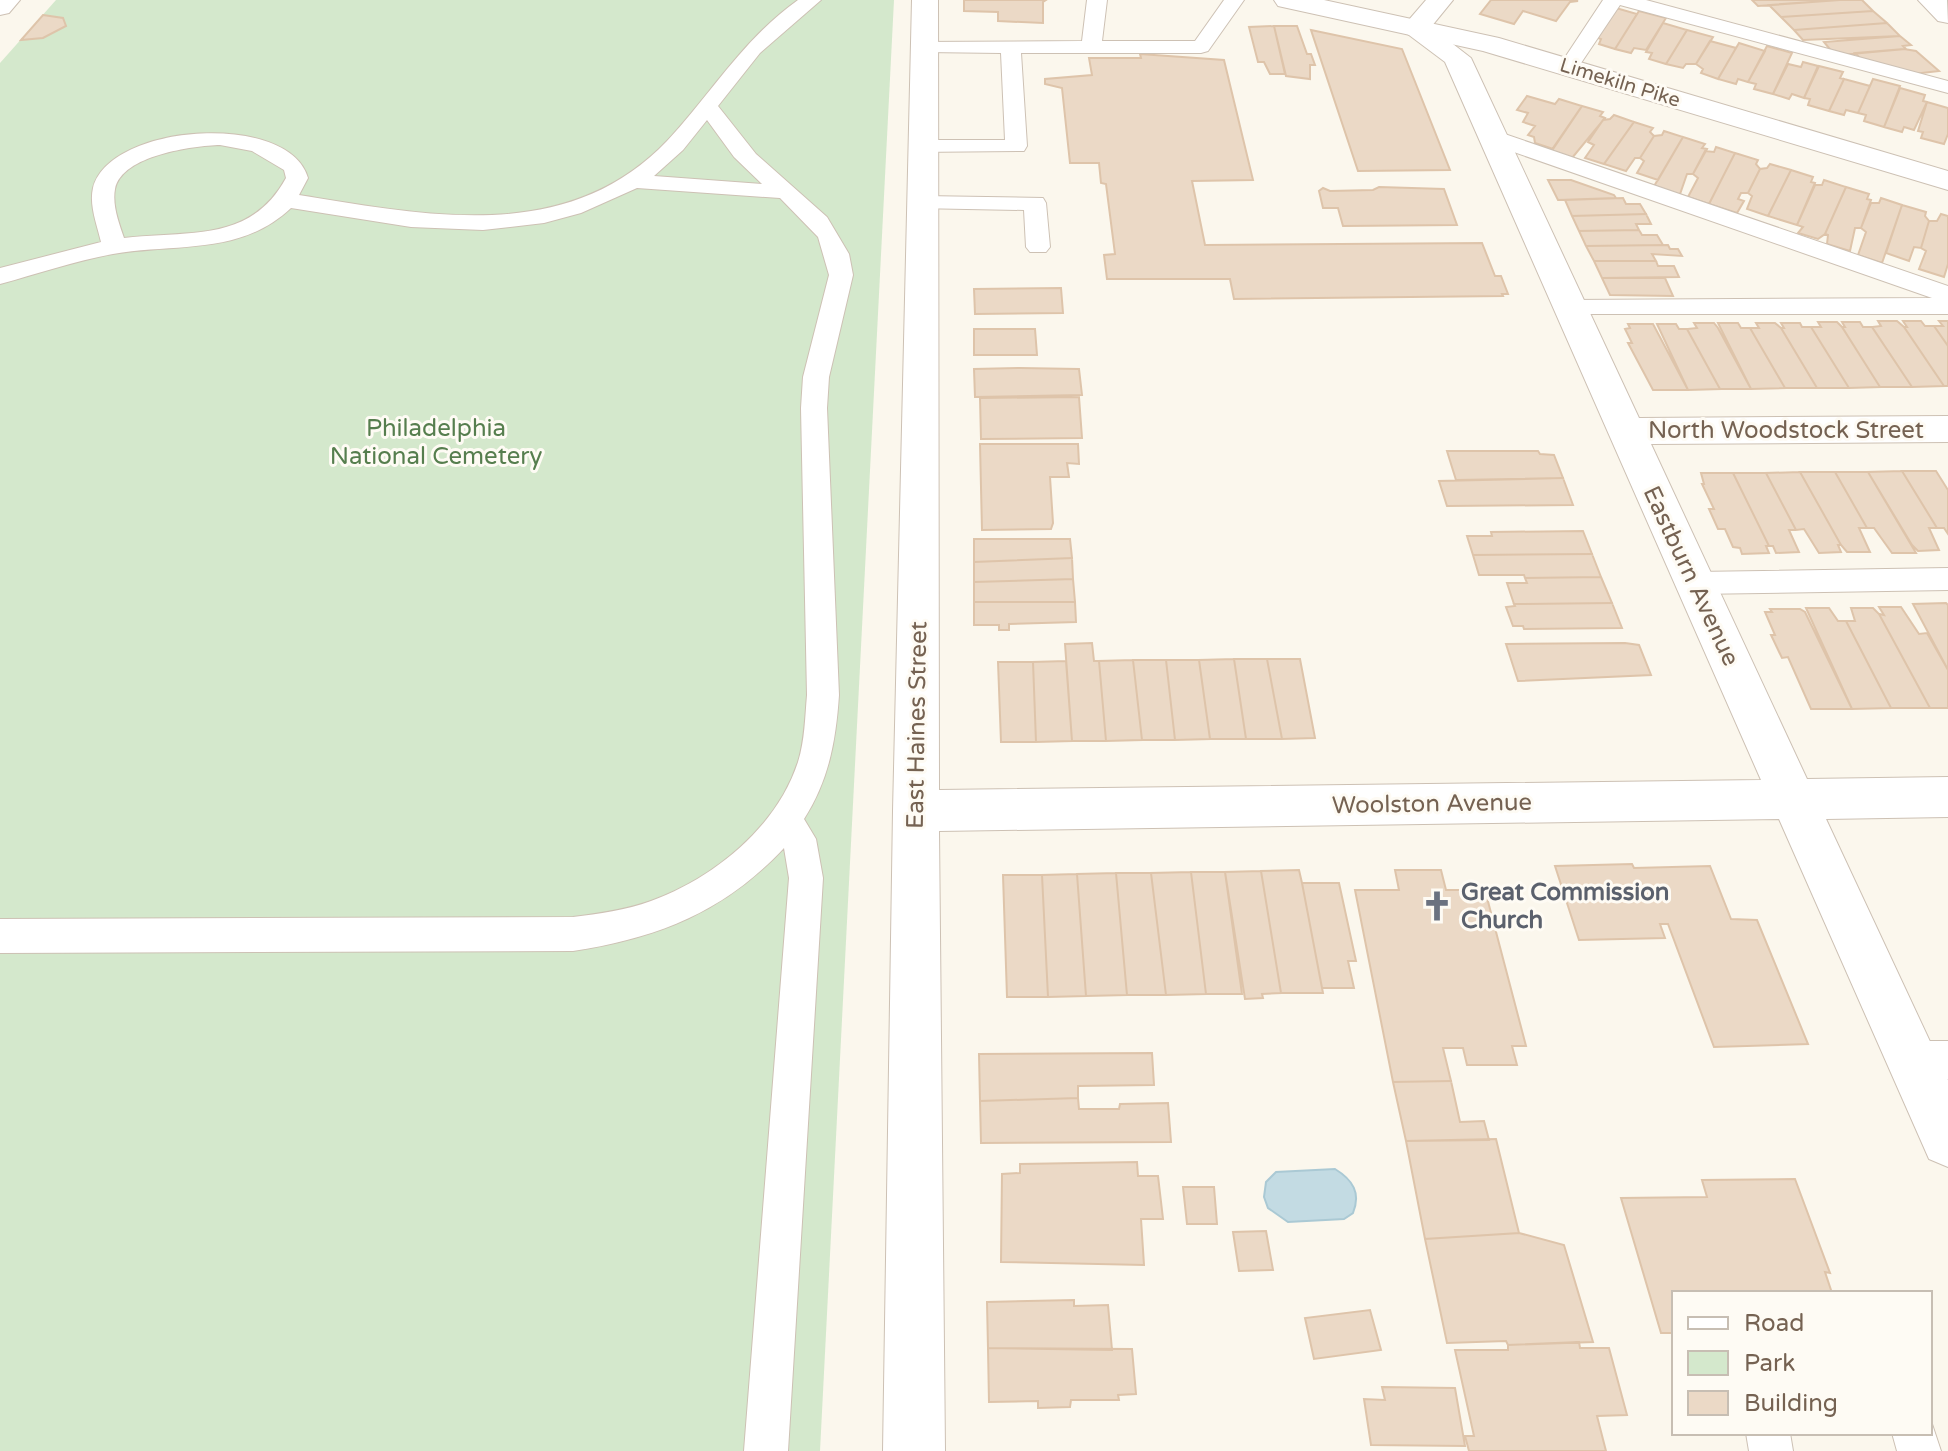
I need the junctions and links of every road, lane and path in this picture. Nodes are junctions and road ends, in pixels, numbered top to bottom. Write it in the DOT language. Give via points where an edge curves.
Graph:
graph roads {
  1 [pos="7,0"];
  2 [pos="811,0"];
  3 [pos="925,0"];
  4 [pos="1097,0"];
  5 [pos="1234,0"];
  6 [pos="1288,0"];
  7 [pos="1613,0"];
  8 [pos="1624,0"];
  9 [pos="1931,0"];
  10 [pos="0,7"];
  11 [pos="1427,14"];
  12 [pos="1948,15"];
  13 [pos="925,46"];
  14 [pos="1011,47"];
  15 [pos="1091,47"];
  16 [pos="1568,68"];
  17 [pos="1948,87"];
  18 [pos="706,105"];
  19 [pos="1493,137"];
  20 [pos="923,147"];
  21 [pos="635,181"];
  22 [pos="1948,181"];
  23 [pos="785,192"];
  24 [pos="285,200"];
  25 [pos="923,203"];
  26 [pos="114,247"];
  27 [pos="1038,247"];
  28 [pos="0,276"];
  29 [pos="1948,295"];
  30 [pos="1948,306"];
  31 [pos="1569,308"];
  32 [pos="1948,429"];
  33 [pos="1624,431"];
  34 [pos="1948,579"];
  35 [pos="1695,583"];
  36 [pos="1948,797"];
  37 [pos="1796,800"];
  38 [pos="916,811"];
  39 [pos="786,821"];
  40 [pos="0,936"];
  41 [pos="1930,1060"];
  42 [pos="1948,1140"];
  43 [pos="766,1451"];
  44 [pos="914,1451"];
  1 -- 10 [label="street"];
  2 -- 18 [label="lane" via="757,42"];
  3 -- 13 [label="street, East Haines Street"];
  4 -- 15 [label="lane"];
  5 -- 15 [label="lane" via="1201,47"];
  6 -- 11 [label="street, Limekiln Pike"];
  7 -- 16 [label="lane"];
  8 -- 17 [label="lane"];
  9 -- 12 [label="street"];
  11 -- 16 [label="street, Limekiln Pike" via="1489,44"];
  11 -- 19 [label="street, Eastburn Avenue" via="1457,58"];
  13 -- 14 [label="lane"];
  13 -- 20 [label="street, East Haines Street"];
  14 -- 15 [label="lane"];
  14 -- 20 [label="lane" via="1016,146"];
  16 -- 22 [label="street, Limekiln Pike"];
  18 -- 21 [label="lane" via="674,146"];
  18 -- 23 [label="lane" via="733,142"];
  19 -- 29 [label="lane"];
  19 -- 31 [label="street, Eastburn Avenue"];
  20 -- 25 [label="street, East Haines Street"];
  21 -- 23 [label="lane"];
  21 -- 24 [label="lane" via="560,211 492,223 428,221"];
  23 -- 39 [label="lane" via="829,232 841,275 816,377 814,408 823,680 819,741"];
  24 -- 26 [label="lane" via="259,221 224,237"];
  24 -- 26 [label="lane" via="297,178 294,167 280,155 221,139 178,141 133,158 107,180 103,191"];
  25 -- 27 [label="lane" via="1035,203"];
  25 -- 38 [label="street, East Haines Street"];
  26 -- 28 [label="lane"];
  30 -- 31 [label="lane"];
  31 -- 33 [label="street, Eastburn Avenue"];
  32 -- 33 [label="street, North Woodstock Street"];
  33 -- 35 [label="street, Eastburn Avenue"];
  34 -- 35 [label="lane"];
  35 -- 37 [label="street, Eastburn Avenue"];
  36 -- 37 [label="street, Woolston Avenue"];
  37 -- 38 [label="street, Woolston Avenue"];
  37 -- 41 [label="street, Eastburn Avenue"];
  38 -- 44 [label="street, East Haines Street"];
  39 -- 40 [label="lane" via="737,872 707,893 673,911 605,931"];
  39 -- 43 [label="lane" via="799,839 806,878"];
  41 -- 42 [label="street, Eastburn Avenue"];
}
